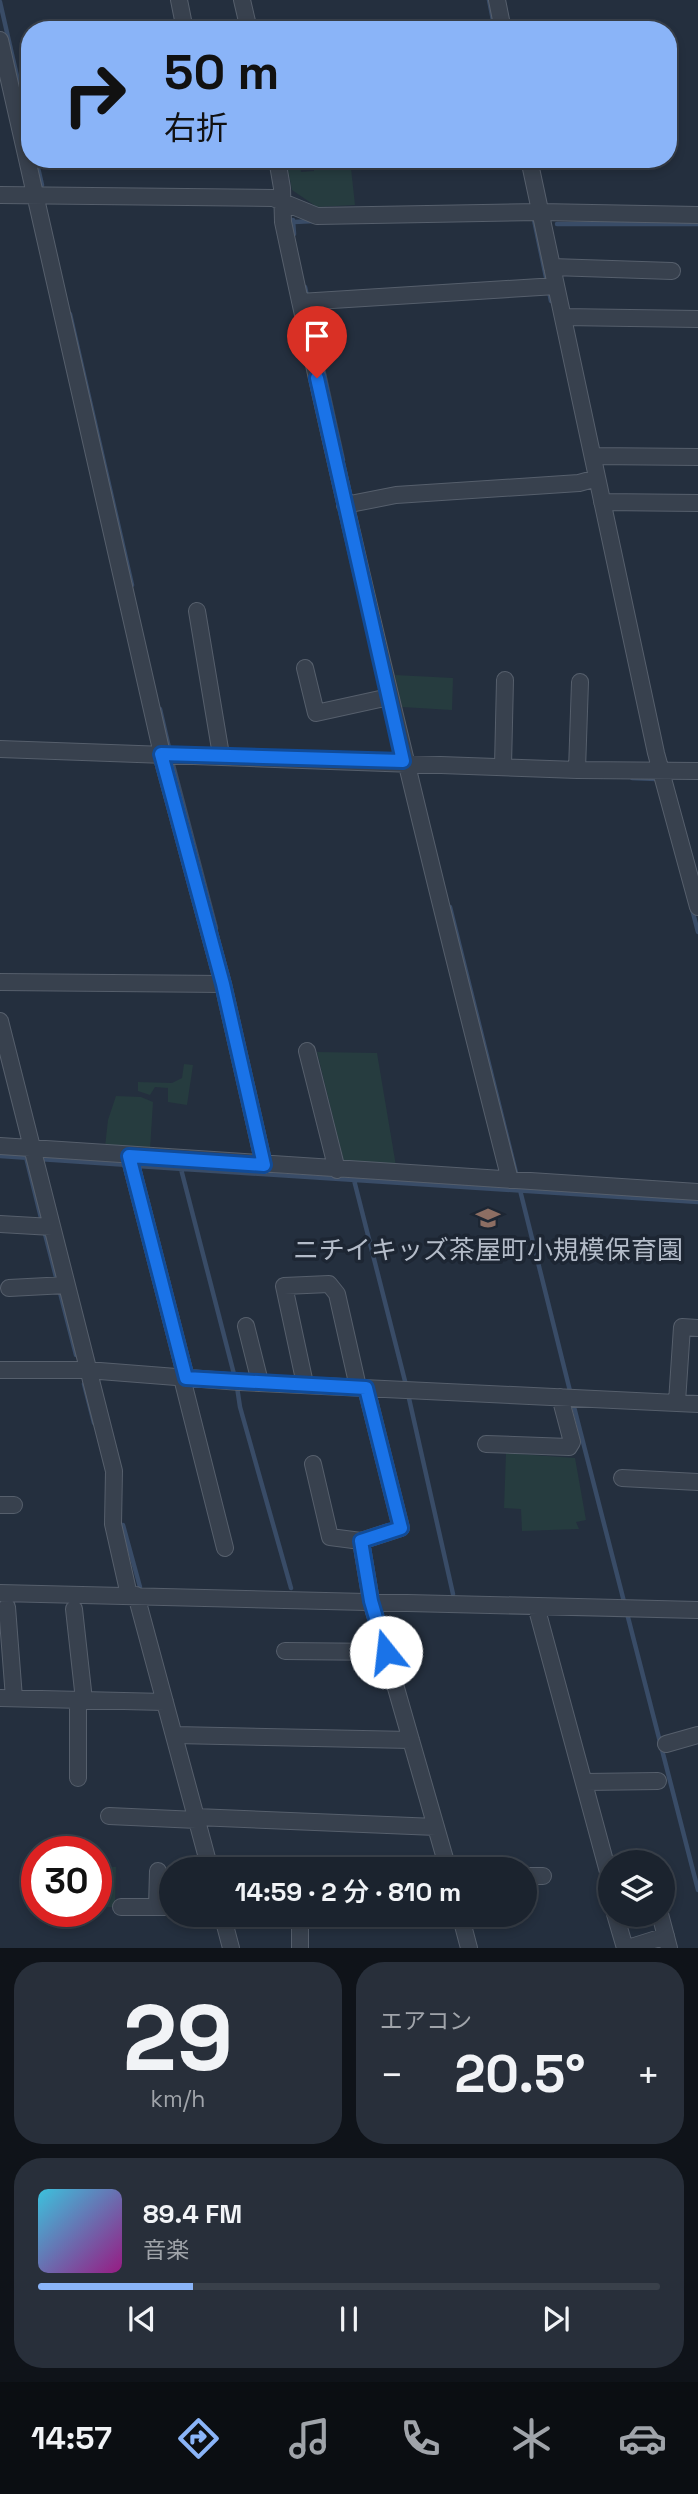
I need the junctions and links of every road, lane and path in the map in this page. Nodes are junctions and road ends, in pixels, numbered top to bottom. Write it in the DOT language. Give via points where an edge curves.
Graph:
graph roads {
  1 [pos="179,0"];
  2 [pos="242,0"];
  3 [pos="497,0"];
  4 [pos="183,21"];
  5 [pos="246,21"];
  6 [pos="501,21"];
  7 [pos="0,40"];
  8 [pos="21,132"];
  9 [pos="29,168"];
  10 [pos="277,168"];
  11 [pos="531,168"];
  12 [pos="0,195"];
  13 [pos="36,198"];
  14 [pos="282,202"];
  15 [pos="540,212"];
  16 [pos="698,215"];
  17 [pos="552,268"];
  18 [pos="672,271"];
  19 [pos="551,286"];
  20 [pos="305,302"];
  21 [pos="563,317"];
  22 [pos="698,320"];
  23 [pos="593,456"];
  24 [pos="698,457"];
  25 [pos="593,479"];
  26 [pos="602,502"];
  27 [pos="698,503"];
  28 [pos="351,504"];
  29 [pos="197,611"];
  30 [pos="305,668"];
  31 [pos="505,680"];
  32 [pos="580,682"];
  33 [pos="389,697"];
  34 [pos="0,749"];
  35 [pos="221,755"];
  36 [pos="165,757"];
  37 [pos="503,766"];
  38 [pos="405,768"];
  39 [pos="661,769"];
  40 [pos="577,770"];
  41 [pos="698,771"];
  42 [pos="698,907"];
  43 [pos="0,982"];
  44 [pos="223,984"];
  45 [pos="0,1020"];
  46 [pos="307,1051"];
  47 [pos="0,1146"];
  48 [pos="34,1155"];
  49 [pos="131,1162"];
  50 [pos="271,1166"];
  51 [pos="337,1170"];
  52 [pos="515,1181"];
  53 [pos="698,1192"];
  54 [pos="0,1224"];
  55 [pos="46,1227"];
  56 [pos="60,1286"];
  57 [pos="9,1288"];
  58 [pos="246,1326"];
  59 [pos="698,1328"];
  60 [pos="0,1370"];
  61 [pos="87,1370"];
  62 [pos="184,1378"];
  63 [pos="260,1382"];
  64 [pos="306,1384"];
  65 [pos="362,1387"];
  66 [pos="568,1397"];
  67 [pos="677,1402"];
  68 [pos="698,1404"];
  69 [pos="486,1444"];
  70 [pos="313,1464"];
  71 [pos="622,1478"];
  72 [pos="698,1482"];
  73 [pos="361,1541"];
  74 [pos="225,1548"];
  75 [pos="133,1595"];
  76 [pos="4,1600"];
  77 [pos="371,1601"];
  78 [pos="536,1606"];
  79 [pos="74,1609"];
  80 [pos="698,1610"];
  81 [pos="285,1651"];
  82 [pos="386,1652"];
  83 [pos="7,1698"];
  84 [pos="81,1700"];
  85 [pos="166,1702"];
  86 [pos="179,1735"];
  87 [pos="698,1735"];
  88 [pos="411,1741"];
  89 [pos="666,1744"];
  90 [pos="78,1778"];
  91 [pos="658,1781"];
  92 [pos="585,1782"];
  93 [pos="109,1816"];
  94 [pos="199,1818"];
  95 [pos="436,1827"];
  96 [pos="603,1850"];
  97 [pos="207,1857"];
  98 [pos="445,1857"];
  99 [pos="158,1871"];
  100 [pos="537,1876"];
  101 [pos="543,1876"];
  102 [pos="159,1877"];
  103 [pos="121,1907"];
  104 [pos="159,1907"];
  105 [pos="225,1927"];
  106 [pos="300,1927"];
  107 [pos="463,1927"];
  108 [pos="620,1927"];
  109 [pos="668,1942"];
  110 [pos="231,1948"];
  111 [pos="300,1948"];
  112 [pos="469,1948"];
  113 [pos="627,1948"];
  1 -- 4 [label="street"];
  2 -- 5 [label="street"];
  3 -- 6 [label="street"];
  7 -- 8 [label="street"];
  9 -- 13 [label="street"];
  10 -- 14 [label="street"];
  11 -- 15 [label="street"];
  12 -- 13 [label="street"];
  13 -- 14 [label="street" via="273,198"];
  13 -- 36 [label="street"];
  14 -- 15 [label="street" via="317,216"];
  14 -- 20 [label="street" via="283,222"];
  15 -- 16 [label="street"];
  15 -- 17 [label="street"];
  17 -- 18 [label="street"];
  17 -- 19 [label="street"];
  19 -- 20 [label="street"];
  19 -- 21 [label="street"];
  20 -- 28 [label="street"];
  21 -- 22 [label="street"];
  21 -- 23 [label="street"];
  23 -- 24 [label="street"];
  23 -- 25 [label="street"];
  25 -- 26 [label="street"];
  25 -- 28 [label="street" via="396,495"];
  26 -- 27 [label="street"];
  26 -- 39 [label="street"];
  28 -- 33 [label="street"];
  29 -- 35 [label="street"];
  30 -- 33 [label="street" via="316,713"];
  31 -- 37 [label="street"];
  32 -- 40 [label="street"];
  33 -- 38 [label="street"];
  34 -- 36 [label="street"];
  35 -- 36 [label="street"];
  35 -- 38 [label="street"];
  36 -- 44 [label="street"];
  37 -- 38 [label="street"];
  37 -- 40 [label="street"];
  38 -- 52 [label="street"];
  39 -- 40 [label="street"];
  39 -- 41 [label="street"];
  39 -- 42 [label="street"];
  43 -- 44 [label="street"];
  44 -- 50 [label="street"];
  45 -- 48 [label="street"];
  46 -- 51 [label="street"];
  47 -- 48 [label="street"];
  48 -- 49 [label="street"];
  48 -- 55 [label="street"];
  49 -- 50 [label="street"];
  49 -- 62 [label="street"];
  50 -- 51 [label="street"];
  51 -- 52 [label="street"];
  52 -- 53 [label="street"];
  54 -- 55 [label="street"];
  55 -- 56 [label="street"];
  56 -- 57 [label="street"];
  56 -- 61 [label="street"];
  58 -- 63 [label="street"];
  59 -- 67 [label="street" via="682,1327"];
  60 -- 61 [label="street"];
  61 -- 62 [label="street"];
  61 -- 75 [label="street" via="114,1471 113,1524"];
  62 -- 63 [label="street"];
  62 -- 74 [label="street"];
  63 -- 64 [label="street"];
  64 -- 65 [label="street"];
  64 -- 65 [label="street" via="284,1286 329,1284 337,1294"];
  65 -- 66 [label="street"];
  65 -- 73 [label="street" via="401,1528"];
  66 -- 67 [label="street"];
  66 -- 69 [label="street" via="569,1447"];
  67 -- 68 [label="street"];
  70 -- 73 [label="street" via="330,1537"];
  71 -- 72 [label="street"];
  73 -- 77 [label="street"];
  75 -- 76 [label="street"];
  75 -- 77 [label="street"];
  75 -- 85 [label="street"];
  76 -- 83 [label="street"];
  77 -- 78 [label="street"];
  77 -- 82 [label="street"];
  78 -- 80 [label="street"];
  78 -- 92 [label="street"];
  79 -- 84 [label="street"];
  81 -- 82 [label="street"];
  82 -- 88 [label="street"];
  83 -- 84 [label="street"];
  84 -- 85 [label="street"];
  84 -- 90 [label="street"];
  85 -- 86 [label="street"];
  86 -- 88 [label="street"];
  86 -- 94 [label="street"];
  87 -- 89 [label="street"];
  88 -- 95 [label="street"];
  91 -- 92 [label="street"];
  92 -- 96 [label="street"];
  93 -- 94 [label="street"];
  94 -- 95 [label="street"];
  94 -- 97 [label="street"];
  95 -- 98 [label="street"];
  99 -- 102 [label="street"];
  100 -- 101 [label="street"];
  103 -- 104 [label="street"];
  105 -- 110 [label="street"];
  106 -- 111 [label="street"];
  107 -- 112 [label="street"];
  108 -- 113 [label="street"];
  109 -- 113 [label="street"];
}
